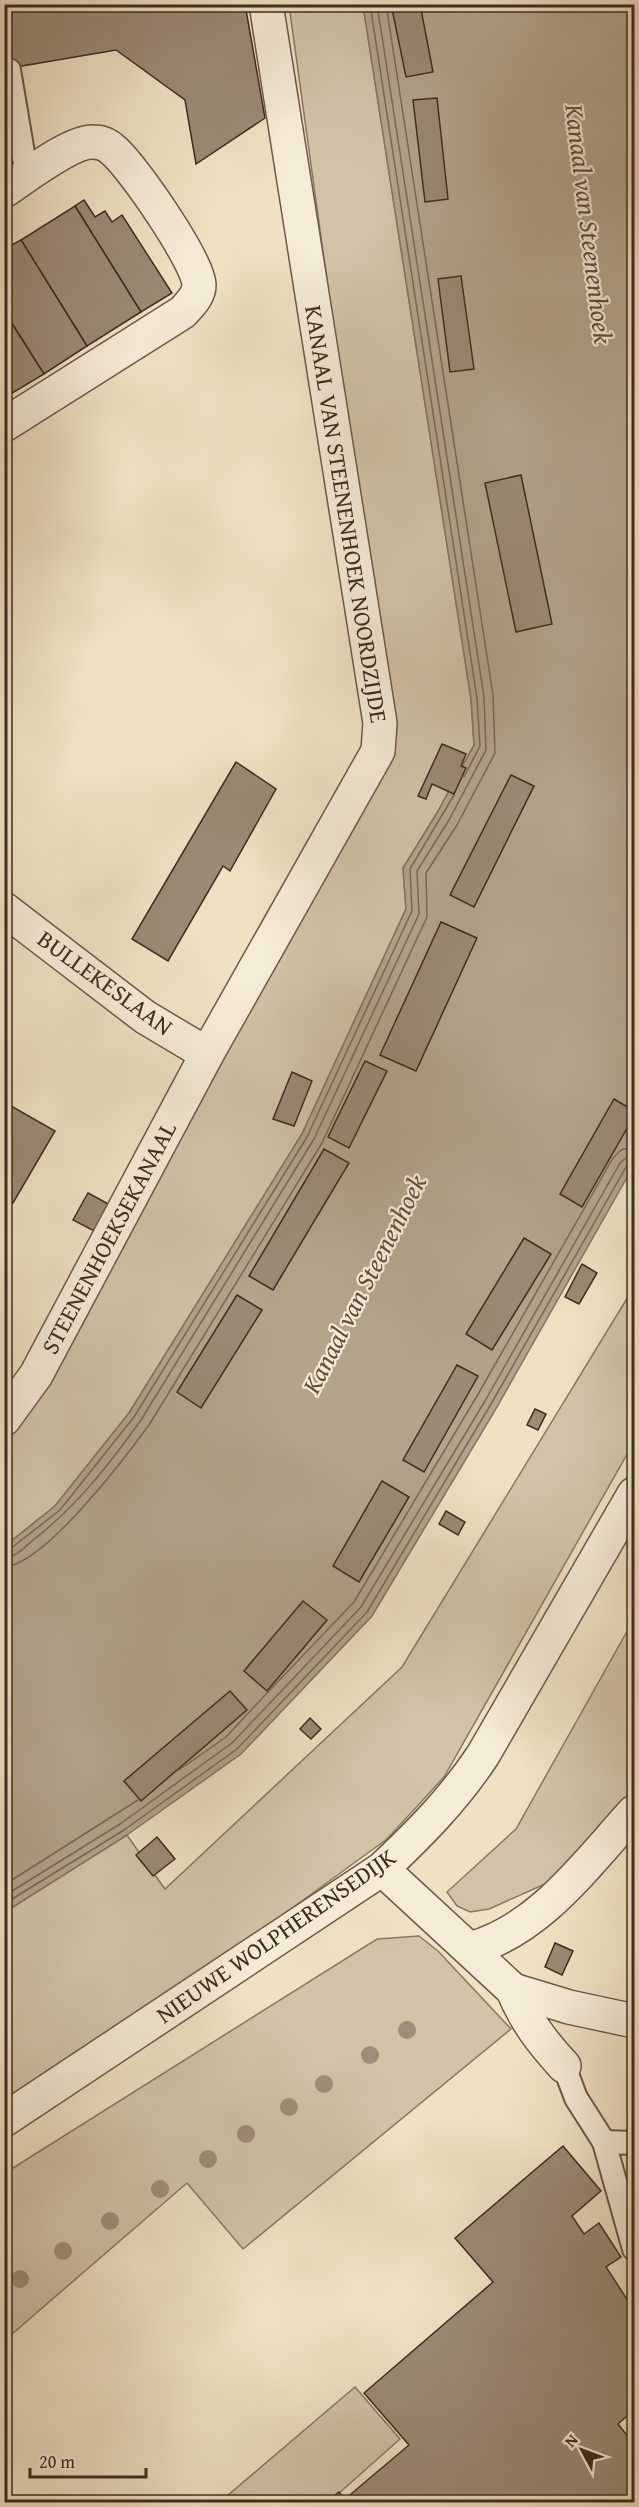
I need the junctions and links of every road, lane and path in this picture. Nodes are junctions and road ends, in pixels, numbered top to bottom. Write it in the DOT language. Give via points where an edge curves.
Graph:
graph roads {
  1 [pos="266,4"];
  2 [pos="9,70"];
  3 [pos="32,173"];
  4 [pos="4,191"];
  5 [pos="4,425"];
  6 [pos="4,909"];
  7 [pos="207,1054"];
  8 [pos="4,1419"];
  9 [pos="634,1494"];
  10 [pos="634,1812"];
  11 [pos="382,1869"];
  12 [pos="470,1949"];
  13 [pos="513,1990"];
  14 [pos="634,2021"];
  15 [pos="564,2066"];
  16 [pos="4,2120"];
  17 [pos="604,2142"];
  18 [pos="634,2143"];
  19 [pos="634,2249"];
  1 -- 7 [label="street, KANAAL VAN STEENENHOEK NOORDZIJDE" via="381,732 374,761"];
  2 -- 3 [label="lane" via="24,159"];
  3 -- 4 [label="street"];
  3 -- 5 [label="street" via="82,143 106,144 125,162 185,248 195,267 199,288 183,312"];
  6 -- 7 [label="street, BULLEKESLAAN" via="145,1017"];
  7 -- 8 [label="street, STEENENHOEKSEKANAAL" via="36,1375"];
  9 -- 11 [label="street, NIEUWE WOLPHERENSEDIJK" via="477,1764 434,1820"];
  10 -- 12 [label="street" via="518,1929"];
  11 -- 12 [label="street"];
  11 -- 16 [label="street, NIEUWE WOLPHERENSEDIJK"];
  12 -- 13 [label="street"];
  13 -- 14 [label="street"];
  13 -- 15 [label="street" via="538,2038"];
  15 -- 17 [label="lane" via="576,2098"];
  17 -- 18 [label="lane"];
  17 -- 19 [label="lane"];
}
